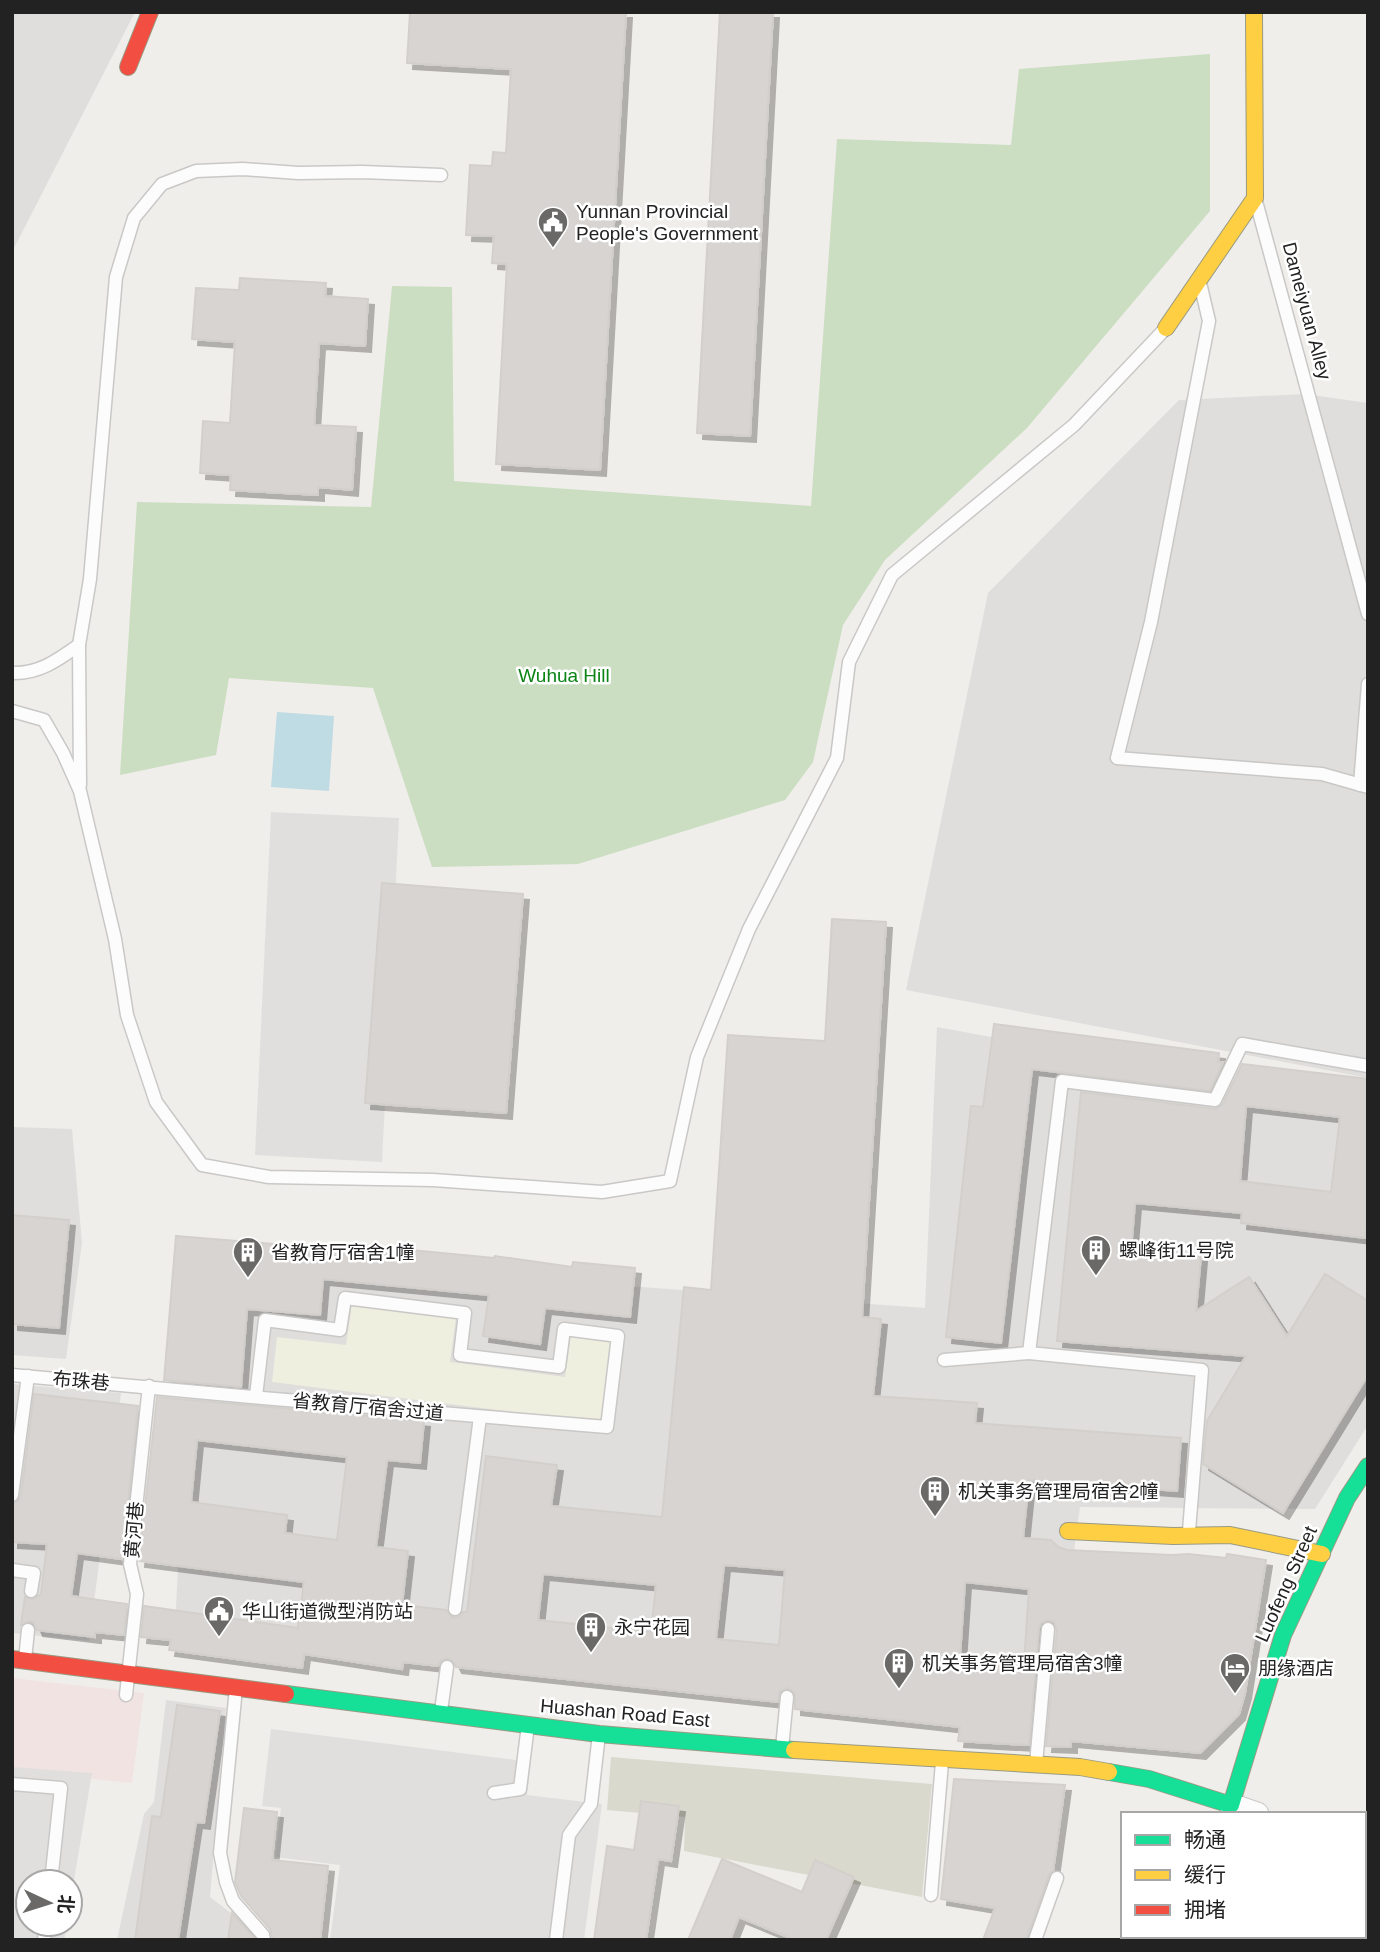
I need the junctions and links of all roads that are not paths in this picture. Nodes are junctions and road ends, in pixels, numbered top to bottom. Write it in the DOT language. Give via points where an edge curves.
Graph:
graph roads {
  1 [pos="150,12"];
  2 [pos="1254,12"];
  3 [pos="128,66"];
  4 [pos="441,175"];
  5 [pos="1255,198"];
  6 [pos="1199,279"];
  7 [pos="1166,328"];
  8 [pos="1368,614"];
  9 [pos="79,645"];
  10 [pos="12,673"];
  11 [pos="1368,684"];
  12 [pos="12,710"];
  13 [pos="1364,786"];
  14 [pos="80,791"];
  15 [pos="1368,1066"];
  16 [pos="1029,1353"];
  17 [pos="944,1360"];
  18 [pos="12,1375"];
  19 [pos="28,1376"];
  20 [pos="149,1386"];
  21 [pos="256,1396"];
  22 [pos="480,1417"];
  23 [pos="1365,1476"];
  24 [pos="12,1495"];
  25 [pos="1068,1531"];
  26 [pos="1189,1534"];
  27 [pos="1322,1554"];
  28 [pos="12,1570"];
  29 [pos="31,1591"];
  30 [pos="455,1609"];
  31 [pos="1048,1629"];
  32 [pos="28,1630"];
  33 [pos="18,1660"];
  34 [pos="447,1667"];
  35 [pos="129,1673"];
  36 [pos="236,1687"];
  37 [pos="126,1695"];
  38 [pos="787,1697"];
  39 [pos="440,1715"];
  40 [pos="528,1725"];
  41 [pos="599,1734"];
  42 [pos="782,1748"];
  43 [pos="942,1758"];
  44 [pos="1036,1764"];
  45 [pos="12,1784"];
  46 [pos="494,1793"];
  47 [pos="1231,1805"];
  48 [pos="1251,1812"];
  49 [pos="52,1868"];
  50 [pos="1058,1878"];
  51 [pos="931,1895"];
  52 [pos="264,1940"];
  53 [pos="556,1940"];
  54 [pos="1035,1940"];
  1 -- 3 [label="street"];
  2 -- 5 [label="street, Dameiyuan Alley"];
  4 -- 9 [label="lane" via="196,171 162,184 134,218 116,277 90,579"];
  5 -- 6 [label="street"];
  5 -- 8 [label="lane, Dameiyuan Alley"];
  6 -- 7 [label="street"];
  6 -- 13 [label="lane" via="1209,321 1151,622 1117,758 1322,774"];
  7 -- 14 [label="lane" via="1074,425 892,575 849,663 837,758 749,929 697,1057 670,1181 602,1192 433,1180 269,1177 202,1165 156,1102 127,1015 115,939"];
  9 -- 10 [label="lane" via="34,671"];
  9 -- 14 [label="lane"];
  11 -- 13 [label="lane"];
  12 -- 14 [label="lane" via="44,720"];
  15 -- 16 [label="lane" via="1242,1044 1215,1100 1062,1081"];
  16 -- 17 [label="lane"];
  16 -- 26 [label="lane" via="1202,1370"];
  18 -- 19 [label="lane, 布珠巷"];
  19 -- 20 [label="lane, 布珠巷"];
  19 -- 24 [label="lane"];
  20 -- 21 [label="lane, 省教育厅宿舍过道"];
  20 -- 35 [label="lane, 黄河巷" via="130,1564 138,1594"];
  21 -- 22 [label="lane, 省教育厅宿舍过道"];
  21 -- 22 [label="lane, 省教育厅宿舍过道" via="265,1321 340,1330 345,1298 465,1313 460,1355 559,1367 564,1329 618,1336 607,1427"];
  22 -- 30 [label="lane"];
  23 -- 27 [label="street, Luofeng Street" via="1348,1499"];
  25 -- 26 [label="street"];
  26 -- 27 [label="street" via="1246,1537"];
  27 -- 47 [label="street, Luofeng Street" via="1283,1635"];
  28 -- 29 [label="lane" via="34,1573"];
  31 -- 44 [label="lane"];
  32 -- 33 [label="lane"];
  33 -- 35 [label="street, Huashan Road East"];
  34 -- 39 [label="lane"];
  35 -- 36 [label="street, Huashan Road East"];
  35 -- 37 [label="lane, 黄河巷"];
  36 -- 39 [label="street, Huashan Road East"];
  36 -- 52 [label="lane" via="220,1853 233,1901"];
  38 -- 42 [label="lane"];
  39 -- 40 [label="street, Huashan Road East"];
  40 -- 41 [label="street, Huashan Road East"];
  40 -- 46 [label="lane" via="520,1789"];
  41 -- 42 [label="street, Huashan Road East"];
  41 -- 53 [label="lane" via="591,1804 569,1835"];
  42 -- 43 [label="street, Huashan Road East"];
  43 -- 44 [label="street, Huashan Road East"];
  43 -- 51 [label="lane"];
  44 -- 47 [label="street, Huashan Road East" via="1149,1779"];
  45 -- 49 [label="lane" via="61,1788"];
  47 -- 48 [label="street"];
  50 -- 54 [label="lane"];
}
